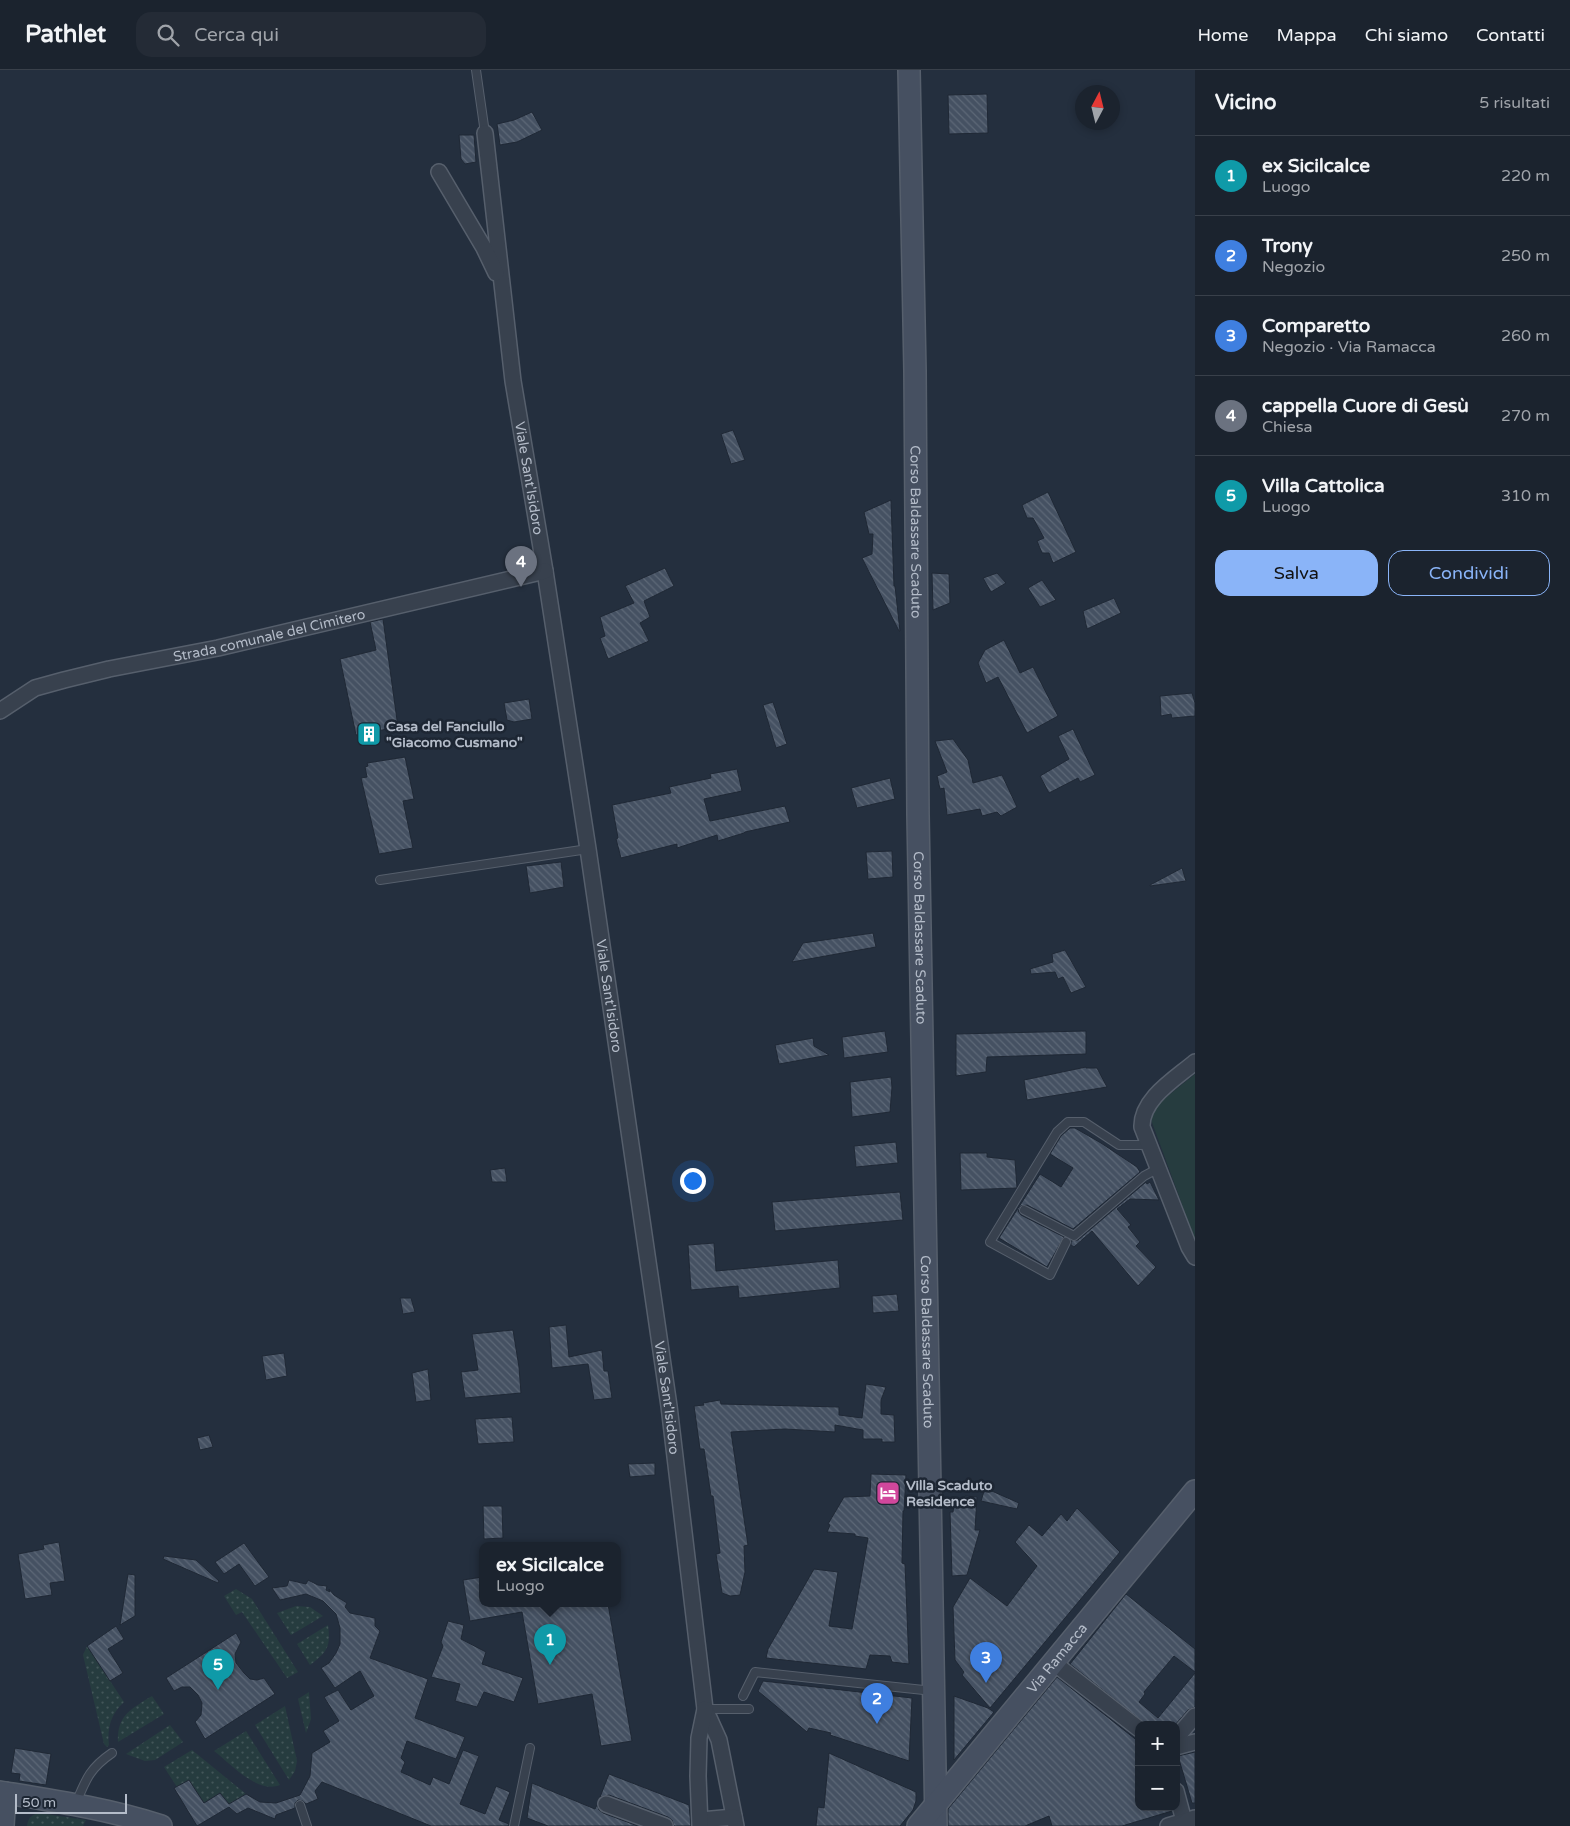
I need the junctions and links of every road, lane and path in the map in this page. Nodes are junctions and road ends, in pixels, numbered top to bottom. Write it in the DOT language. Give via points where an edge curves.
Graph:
graph roads {
  1 [pos="476,70"];
  2 [pos="909,70"];
  3 [pos="485,134"];
  4 [pos="440,172"];
  5 [pos="502,285"];
  6 [pos="545,571"];
  7 [pos="0,711"];
  8 [pos="588,848"];
  9 [pos="380,880"];
  10 [pos="1195,1062"];
  11 [pos="1150,1145"];
  12 [pos="1159,1168"];
  13 [pos="1024,1210"];
  14 [pos="1064,1244"];
  15 [pos="1195,1257"];
  16 [pos="1195,1491"];
  17 [pos="1054,1663"];
  18 [pos="935,1692"];
  19 [pos="743,1696"];
  20 [pos="748,1708"];
  21 [pos="705,1709"];
  22 [pos="1195,1716"];
  23 [pos="1135,1726"];
  24 [pos="1180,1733"];
  25 [pos="1195,1742"];
  26 [pos="1180,1746"];
  27 [pos="530,1748"];
  28 [pos="112,1753"];
  29 [pos="2,1792"];
  30 [pos="1180,1799"];
  31 [pos="75,1804"];
  32 [pos="606,1804"];
  33 [pos="936,1804"];
  34 [pos="300,1805"];
  35 [pos="1190,1820"];
  36 [pos="130,1821"];
  37 [pos="735,1822"];
  38 [pos="700,1823"];
  39 [pos="3,1826"];
  40 [pos="161,1826"];
  41 [pos="307,1826"];
  42 [pos="514,1826"];
  43 [pos="665,1826"];
  44 [pos="918,1826"];
  45 [pos="936,1826"];
  46 [pos="1168,1826"];
  1 -- 3 [label="lane"];
  2 -- 18 [label="street, Corso Baldassare Scaduto" via="918,815"];
  3 -- 5 [label="street, Viale Sant'Isidoro"];
  4 -- 5 [label="street, Viale Sant'Isidoro"];
  5 -- 6 [label="street, Viale Sant'Isidoro" via="512,381"];
  6 -- 7 [label="street, Strada comunale del Cimitero" via="218,648 109,668 35,688"];
  6 -- 8 [label="street, Viale Sant'Isidoro"];
  8 -- 9 [label="lane"];
  8 -- 21 [label="street, Viale Sant'Isidoro" via="669,1406"];
  10 -- 11 [label="street" via="1147,1106 1142,1127"];
  11 -- 12 [label="street"];
  11 -- 14 [label="lane" via="1120,1145 1084,1122 1068,1122 1057,1132 990,1242 1050,1275"];
  12 -- 13 [label="lane" via="1144,1176 1074,1236"];
  12 -- 15 [label="street"];
  16 -- 17 [label="street, Via Ramacca"];
  17 -- 23 [label="street"];
  17 -- 33 [label="street, Via Ramacca"];
  18 -- 19 [label="lane" via="755,1672"];
  18 -- 33 [label="street, Corso Baldassare Scaduto"];
  20 -- 21 [label="lane"];
  21 -- 37 [label="street, Viale Sant'Isidoro" via="719,1740"];
  21 -- 38 [label="street, Viale Sant'Isidoro" via="699,1738"];
  22 -- 24 [label="street"];
  25 -- 26 [label="street"];
  27 -- 42 [label="lane"];
  28 -- 31 [label="lane" via="87,1776"];
  29 -- 31 [label="street"];
  29 -- 39 [label="street"];
  30 -- 35 [label="street"];
  31 -- 36 [label="street"];
  32 -- 43 [label="street"];
  33 -- 44 [label="street, Via Ramacca"];
  33 -- 45 [label="street, Corso Baldassare Scaduto"];
  34 -- 41 [label="lane"];
  35 -- 46 [label="street"];
  36 -- 40 [label="street"];
  37 -- 38 [label="street, Viale Sant'Isidoro"];
}
